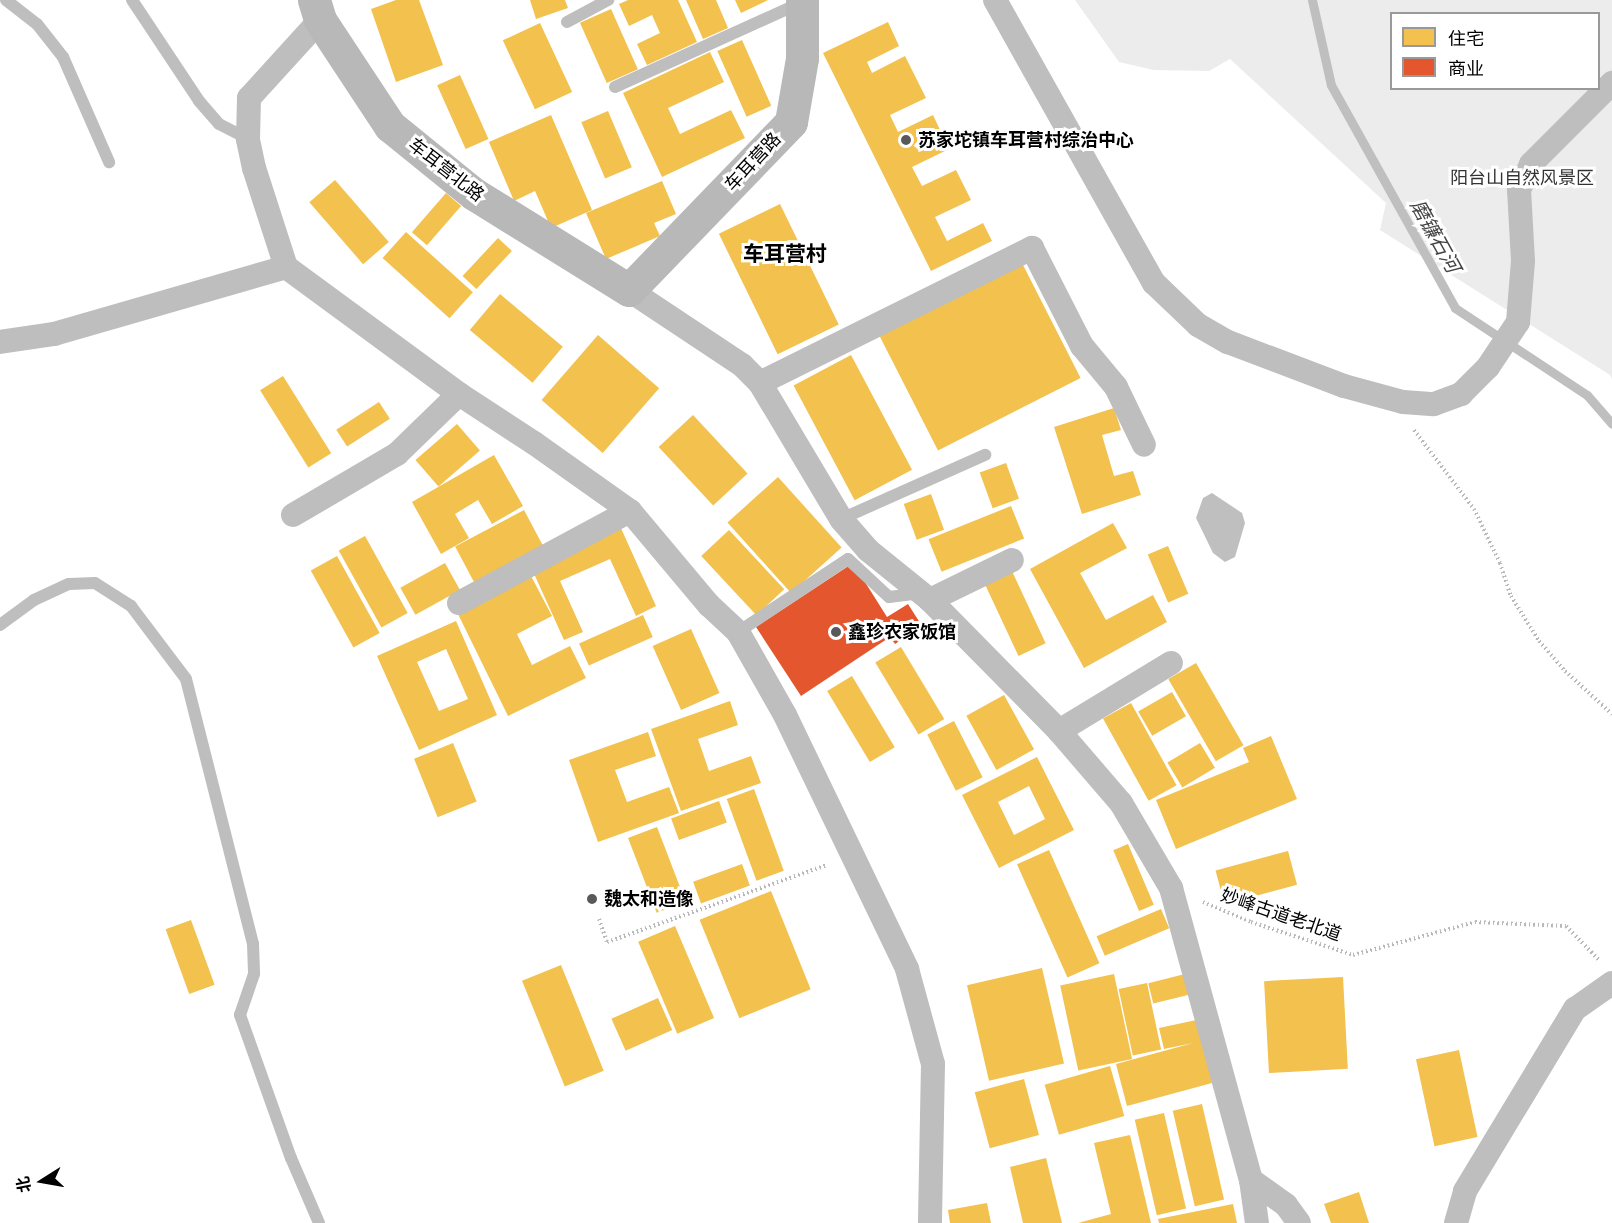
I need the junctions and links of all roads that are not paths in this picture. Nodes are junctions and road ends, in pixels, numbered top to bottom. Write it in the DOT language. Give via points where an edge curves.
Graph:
graph roads {
  1 [pos="6,0"];
  2 [pos="132,0"];
  3 [pos="608,0"];
  4 [pos="995,0"];
  5 [pos="802,1"];
  6 [pos="317,10"];
  7 [pos="567,22"];
  8 [pos="1612,83"];
  9 [pos="615,87"];
  10 [pos="248,139"];
  11 [pos="109,162"];
  12 [pos="286,267"];
  13 [pos="629,290"];
  14 [pos="0,342"];
  15 [pos="760,383"];
  16 [pos="459,394"];
  17 [pos="1144,445"];
  18 [pos="985,455"];
  19 [pos="630,511"];
  20 [pos="292,515"];
  21 [pos="841,519"];
  22 [pos="1012,560"];
  23 [pos="925,597"];
  24 [pos="459,603"];
  25 [pos="0,625"];
  26 [pos="738,632"];
  27 [pos="1171,663"];
  28 [pos="1059,731"];
  29 [pos="1608,974"];
  30 [pos="1251,1180"];
  31 [pos="319,1223"];
  32 [pos="930,1223"];
  33 [pos="1257,1223"];
  34 [pos="1299,1223"];
  35 [pos="1456,1223"];
  1 -- 11 [label="lane" via="37,24 63,57"];
  2 -- 10 [label="lane" via="199,101 219,124"];
  3 -- 7 [label="lane"];
  4 -- 8 [label="street" via="1154,283 1198,325 1228,342 1344,386 1403,402 1434,404 1461,394 1518,322 1523,261 1519,190 1531,164"];
  5 -- 9 [label="lane"];
  5 -- 13 [label="street, 车耳营路" via="802,58 791,122"];
  6 -- 10 [label="street" via="249,98"];
  6 -- 13 [label="street, 车耳营北路" via="390,126 474,194"];
  10 -- 12 [label="street"];
  12 -- 14 [label="street" via="54,334"];
  12 -- 16 [label="street"];
  13 -- 15 [label="street" via="742,365"];
  15 -- 17 [label="street" via="1032,248 1082,346 1116,387"];
  15 -- 21 [label="street"];
  16 -- 19 [label="street"];
  16 -- 20 [label="street" via="397,454"];
  18 -- 21 [label="lane"];
  19 -- 24 [label="street"];
  19 -- 26 [label="street" via="709,605"];
  21 -- 23 [label="street" via="868,550"];
  22 -- 23 [label="street"];
  23 -- 26 [label="lane" via="889,597 848,559"];
  23 -- 28 [label="street"];
  25 -- 31 [label="lane" via="34,600 69,585 96,583 131,606 186,679 253,944 254,974 240,1015 291,1158"];
  26 -- 32 [label="street" via="785,715 907,969 933,1064"];
  27 -- 28 [label="street"];
  28 -- 30 [label="street" via="1121,803 1172,888"];
  29 -- 35 [label="street" via="1575,1009 1465,1191"];
  30 -- 33 [label="street"];
  30 -- 34 [label="street" via="1286,1205"];
}
